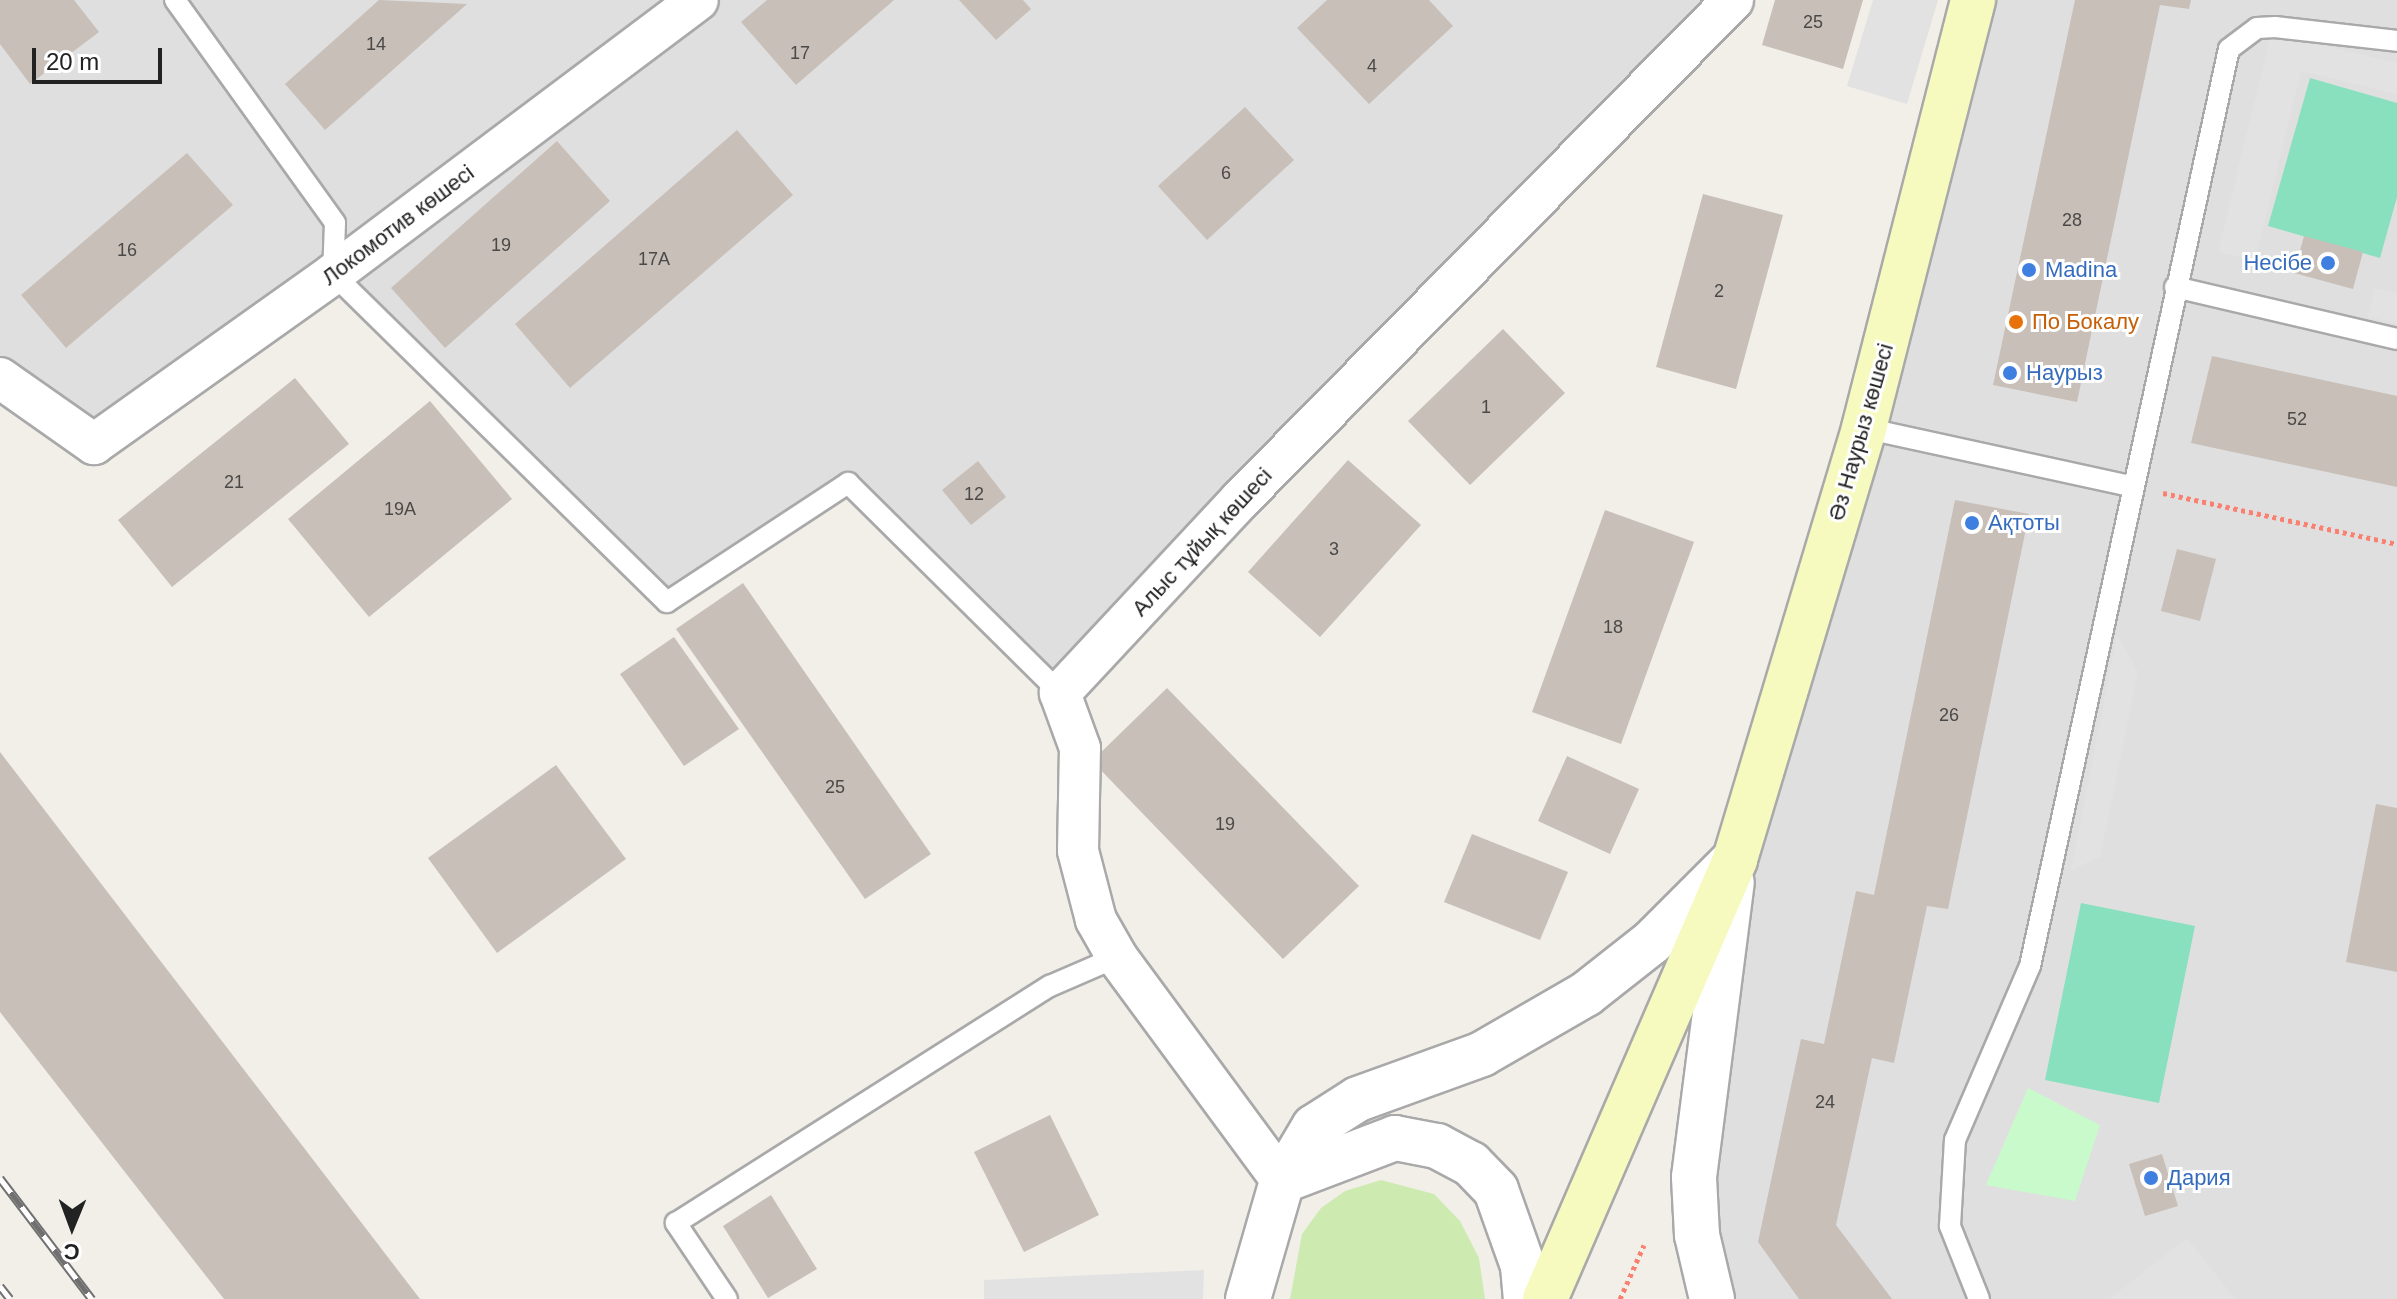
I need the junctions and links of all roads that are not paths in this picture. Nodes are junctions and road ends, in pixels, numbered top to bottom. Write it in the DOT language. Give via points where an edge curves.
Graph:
graph roads {
  1 [pos="175,0"];
  2 [pos="698,0"];
  3 [pos="1733,0"];
  4 [pos="1973,0"];
  5 [pos="2397,41"];
  6 [pos="333,274"];
  7 [pos="2175,287"];
  8 [pos="2397,339"];
  9 [pos="0,378"];
  10 [pos="1864,428"];
  11 [pos="2131,486"];
  12 [pos="1060,693"];
  13 [pos="1735,859"];
  14 [pos="1117,957"];
  15 [pos="1282,1181"];
  16 [pos="727,1299"];
  17 [pos="1248,1299"];
  18 [pos="1526,1299"];
  19 [pos="1545,1299"];
  20 [pos="1712,1299"];
  21 [pos="1979,1299"];
  1 -- 6 [label="lane" via="335,223"];
  2 -- 6 [label="street, Локомотив көшесі"];
  3 -- 12 [label="street, Алыс тұйық көшесі" via="1240,500"];
  4 -- 10 [label="main road, Әз Наурыз көшесі"];
  5 -- 7 [label="lane" via="2275,27 2257,28 2229,49"];
  6 -- 9 [label="street, Локомотив көшесі" via="94,444"];
  6 -- 12 [label="lane" via="667,602 848,483"];
  7 -- 8 [label="lane"];
  7 -- 11 [label="lane"];
  10 -- 11 [label="lane"];
  10 -- 13 [label="main road, Әз Наурыз көшесі"];
  11 -- 21 [label="lane" via="2030,966 1955,1140 1950,1226"];
  12 -- 14 [label="street" via="1080,748 1078,851 1096,920"];
  13 -- 15 [label="street" via="1652,942 1586,994 1482,1054 1358,1099 1314,1127"];
  13 -- 19 [label="main road, Әз Наурыз көшесі"];
  13 -- 20 [label="street" via="1694,1177 1697,1235"];
  14 -- 15 [label="street"];
  14 -- 16 [label="lane" via="1050,986 676,1223"];
  15 -- 17 [label="street"];
  15 -- 18 [label="street" via="1395,1138 1437,1146 1471,1164 1496,1190 1523,1266"];
}
